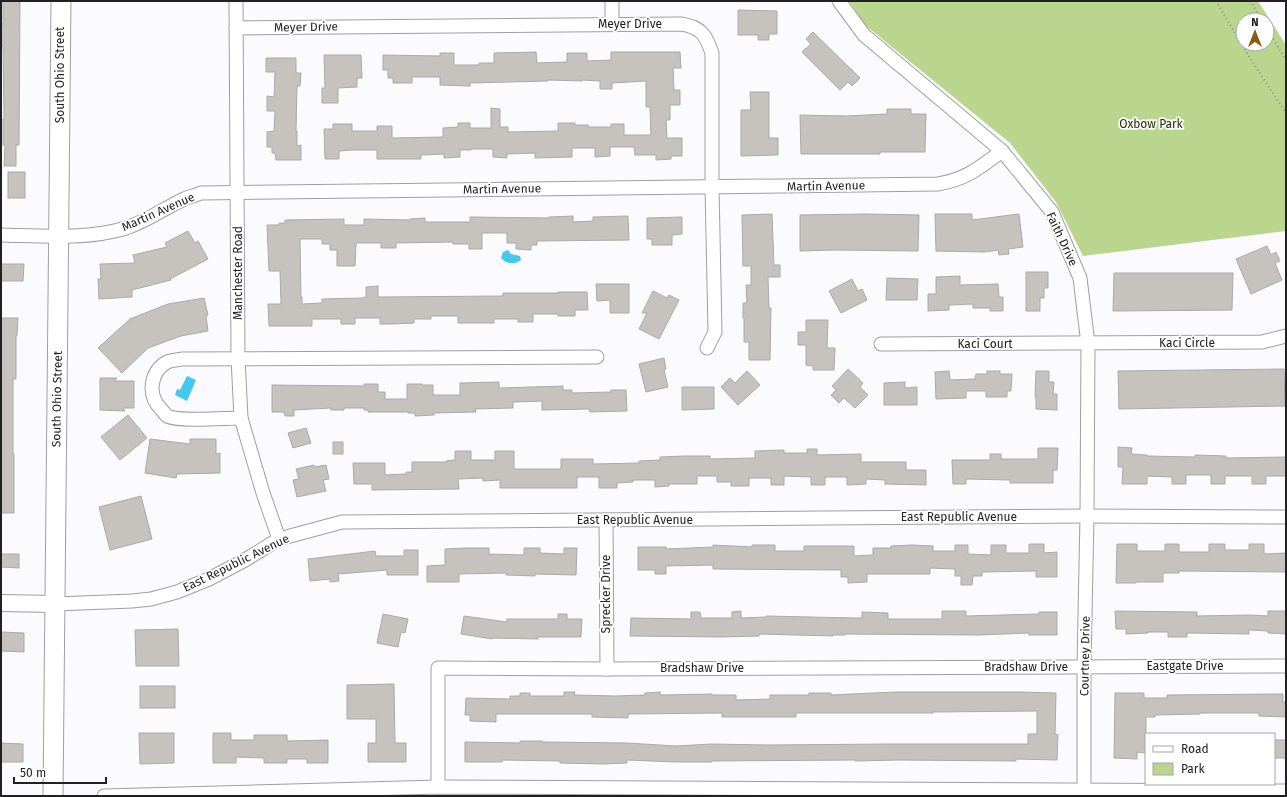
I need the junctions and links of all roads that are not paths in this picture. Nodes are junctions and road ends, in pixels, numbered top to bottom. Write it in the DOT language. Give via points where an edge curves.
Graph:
graph roads {
  1 [pos="60,1"];
  2 [pos="236,1"];
  3 [pos="612,1"];
  4 [pos="839,1"];
  5 [pos="612,24"];
  6 [pos="236,28"];
  7 [pos="1002,151"];
  8 [pos="712,187"];
  9 [pos="237,192"];
  10 [pos="1,235"];
  11 [pos="59,236"];
  12 [pos="1286,336"];
  13 [pos="881,344"];
  14 [pos="1088,344"];
  15 [pos="707,348"];
  16 [pos="597,357"];
  17 [pos="238,358"];
  18 [pos="241,418"];
  19 [pos="1087,516"];
  20 [pos="1286,516"];
  21 [pos="606,520"];
  22 [pos="279,539"];
  23 [pos="1,603"];
  24 [pos="55,604"];
  25 [pos="1084,666"];
  26 [pos="1286,666"];
  27 [pos="607,669"];
  28 [pos="438,787"];
  29 [pos="1286,791"];
  30 [pos="1084,793"];
  31 [pos="53,796"];
  32 [pos="104,796"];
  1 -- 11 [label="main road, South Ohio Street"];
  2 -- 6 [label="street, Manchester Road"];
  3 -- 5 [label="street"];
  4 -- 7 [label="street, Faith Drive" via="864,35"];
  5 -- 6 [label="street, Meyer Drive"];
  5 -- 8 [label="street, Meyer Drive" via="692,25 709,43 712,54"];
  6 -- 9 [label="street, Manchester Road"];
  7 -- 8 [label="street, Martin Avenue" via="970,174 953,182 938,184"];
  7 -- 14 [label="street, Faith Drive" via="1052,212 1080,278"];
  8 -- 9 [label="street, Martin Avenue"];
  8 -- 15 [label="street, Meyer Drive" via="715,332"];
  9 -- 11 [label="street, Martin Avenue" via="201,193 126,228 98,234"];
  9 -- 17 [label="street, Manchester Road"];
  10 -- 11 [label="street, Martin Avenue"];
  11 -- 24 [label="main road, South Ohio Street"];
  12 -- 14 [label="street, Kaci Circle" via="1262,342"];
  13 -- 14 [label="street, Kaci Court"];
  14 -- 19 [label="street, Faith Drive"];
  16 -- 17 [label="street"];
  17 -- 18 [label="street, Manchester Road"];
  17 -- 18 [label="street" via="182,359 168,362 158,369 151,391 157,405 167,415 178,419"];
  18 -- 22 [label="street, Manchester Road"];
  19 -- 20 [label="street, East Republic Avenue"];
  19 -- 21 [label="street, East Republic Avenue"];
  19 -- 25 [label="street, Courtney Drive"];
  21 -- 22 [label="street, East Republic Avenue" via="342,522"];
  21 -- 27 [label="street, Sprecker Drive"];
  22 -- 24 [label="street, East Republic Avenue" via="209,579 176,592 132,600"];
  23 -- 24 [label="street, East Republic Avenue"];
  24 -- 31 [label="main road, South Ohio Street"];
  25 -- 26 [label="street, Eastgate Drive"];
  25 -- 27 [label="street, Bradshaw Drive"];
  25 -- 30 [label="street, Courtney Drive"];
  27 -- 28 [label="street, Bradshaw Drive" via="438,668"];
  28 -- 30 [label="street"];
  28 -- 32 [label="street"];
  29 -- 30 [label="street"];
}
